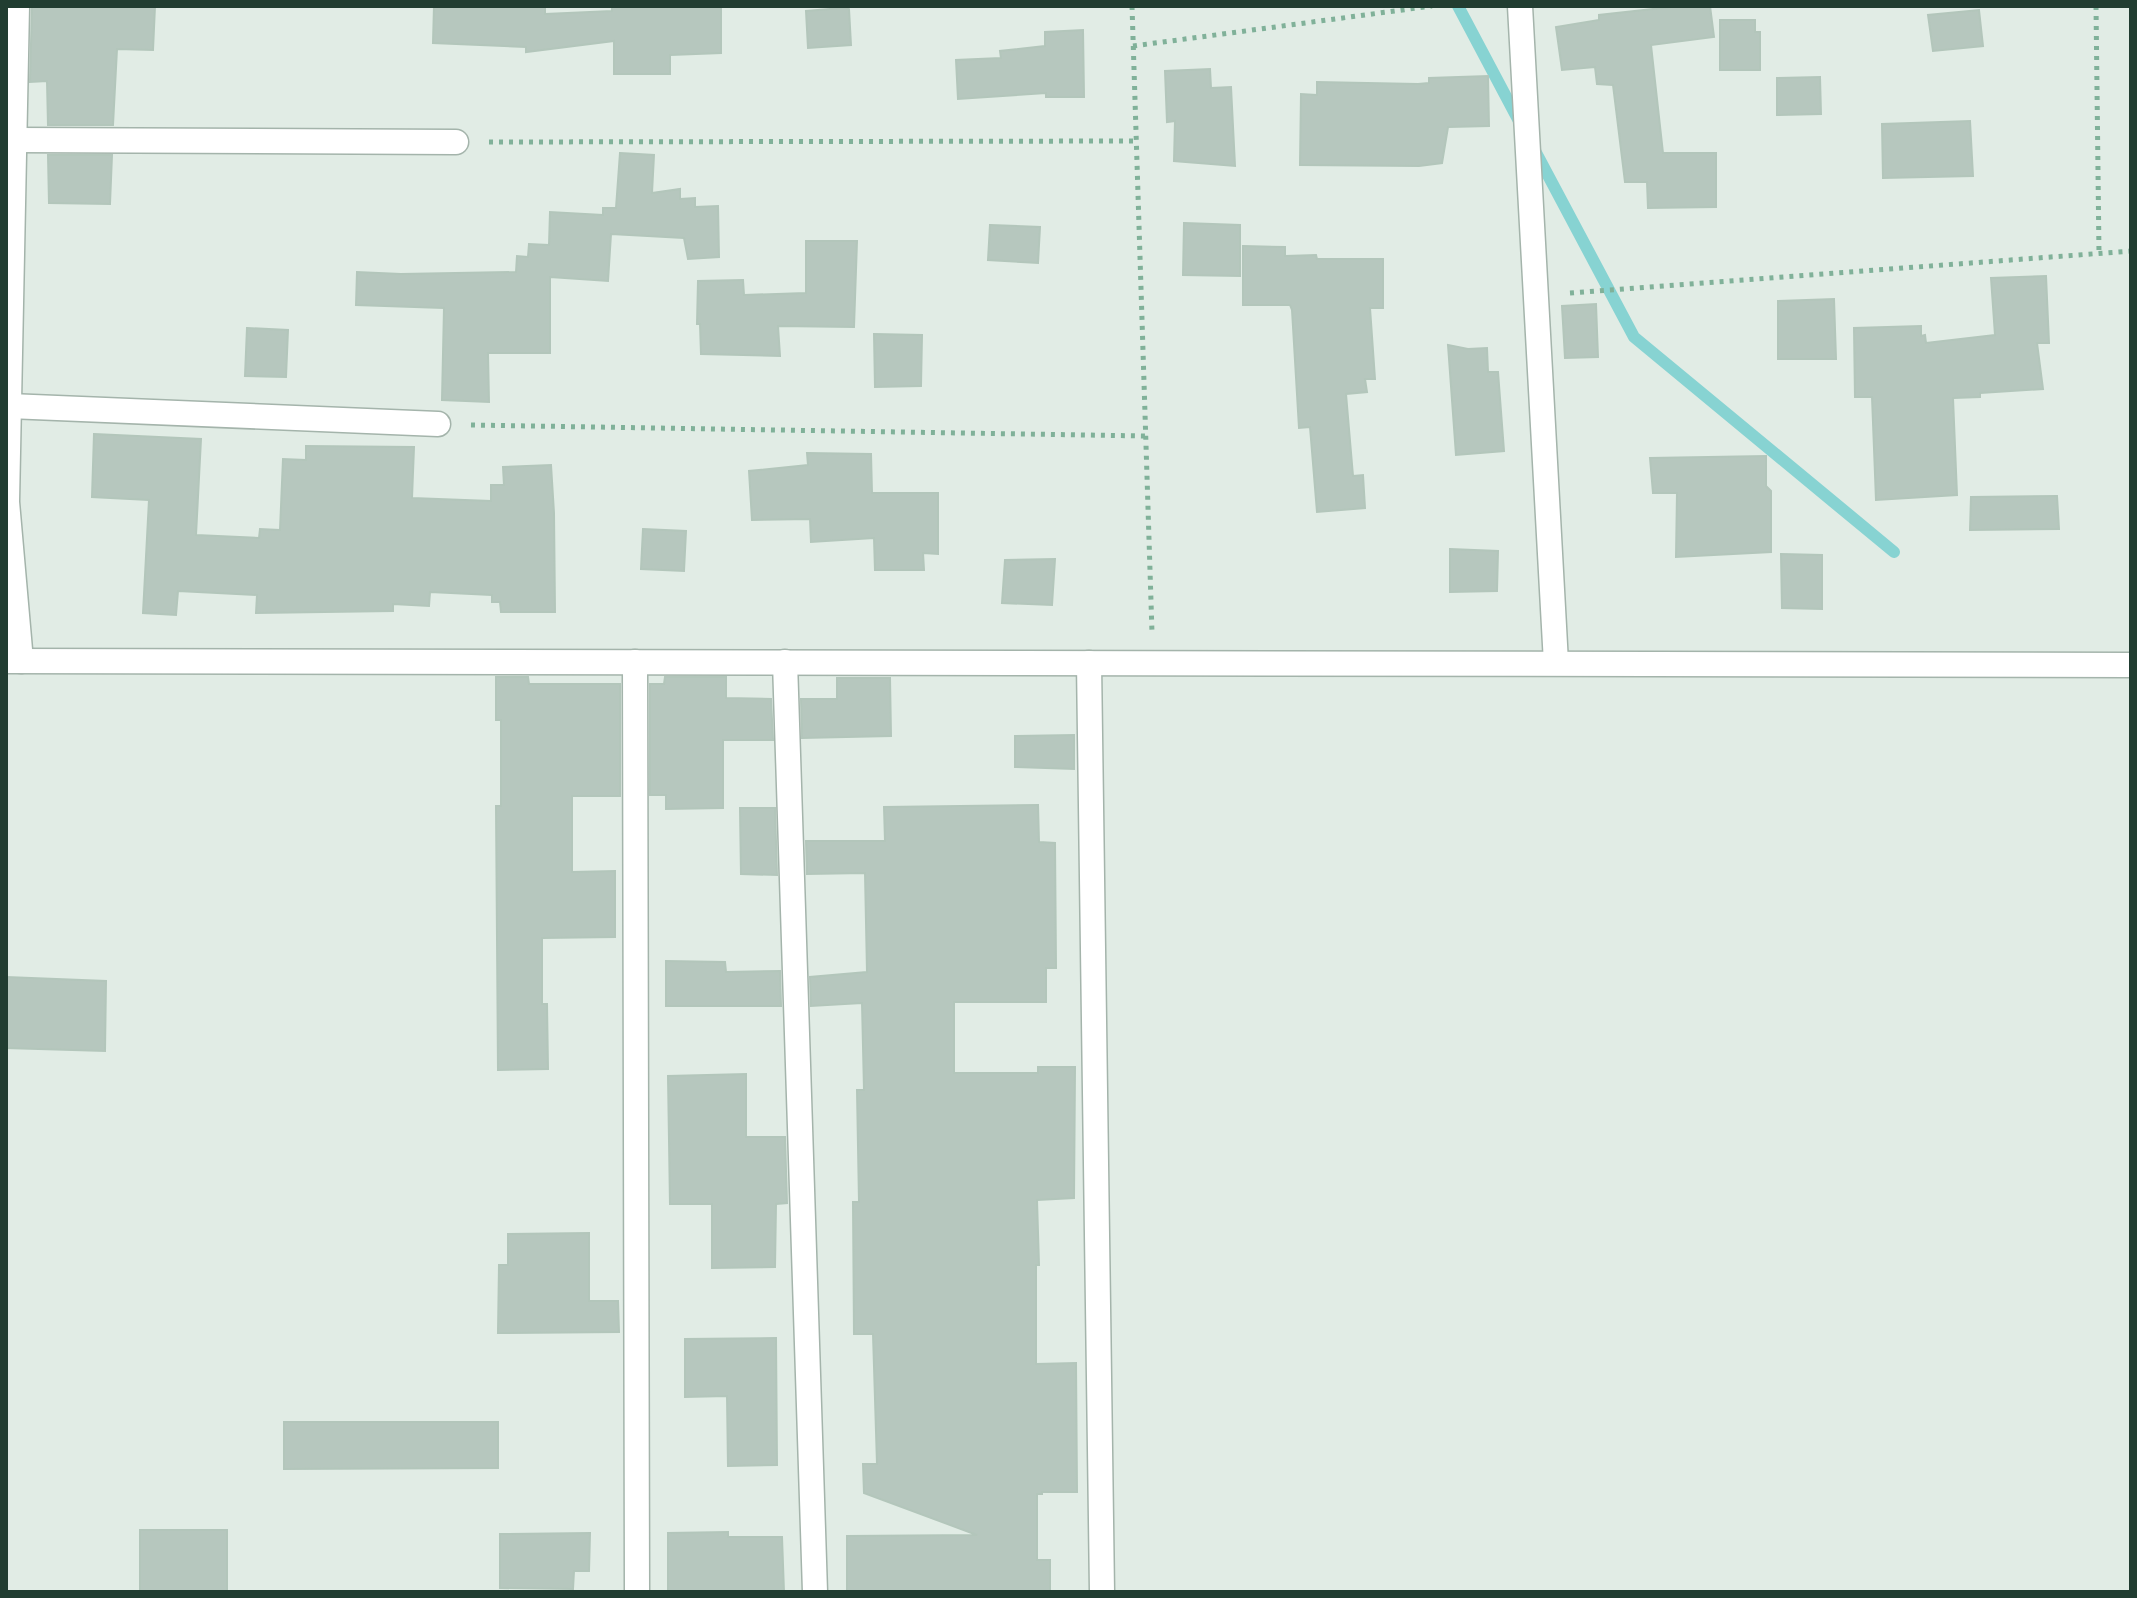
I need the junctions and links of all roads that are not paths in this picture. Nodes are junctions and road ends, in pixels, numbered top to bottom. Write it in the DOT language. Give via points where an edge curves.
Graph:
graph roads {
  1 [pos="17,6"];
  2 [pos="1520,6"];
  3 [pos="15,140"];
  4 [pos="456,142"];
  5 [pos="8,358"];
  6 [pos="9,406"];
  7 [pos="438,424"];
  8 [pos="14,661"];
  9 [pos="635,662"];
  10 [pos="785,662"];
  11 [pos="1089,663"];
  12 [pos="1556,663"];
  13 [pos="2131,665"];
  14 [pos="637,1592"];
  15 [pos="815,1592"];
  16 [pos="1102,1592"];
  1 -- 3 [label="street"];
  2 -- 12 [label="street"];
  3 -- 4 [label="street"];
  3 -- 5 [label="street"];
  5 -- 6 [label="street"];
  6 -- 7 [label="street"];
  6 -- 8 [label="street"];
  8 -- 9 [label="street"];
  9 -- 10 [label="street"];
  9 -- 14 [label="street"];
  10 -- 11 [label="street"];
  10 -- 15 [label="street"];
  11 -- 12 [label="street"];
  11 -- 16 [label="street"];
  12 -- 13 [label="street"];
}
